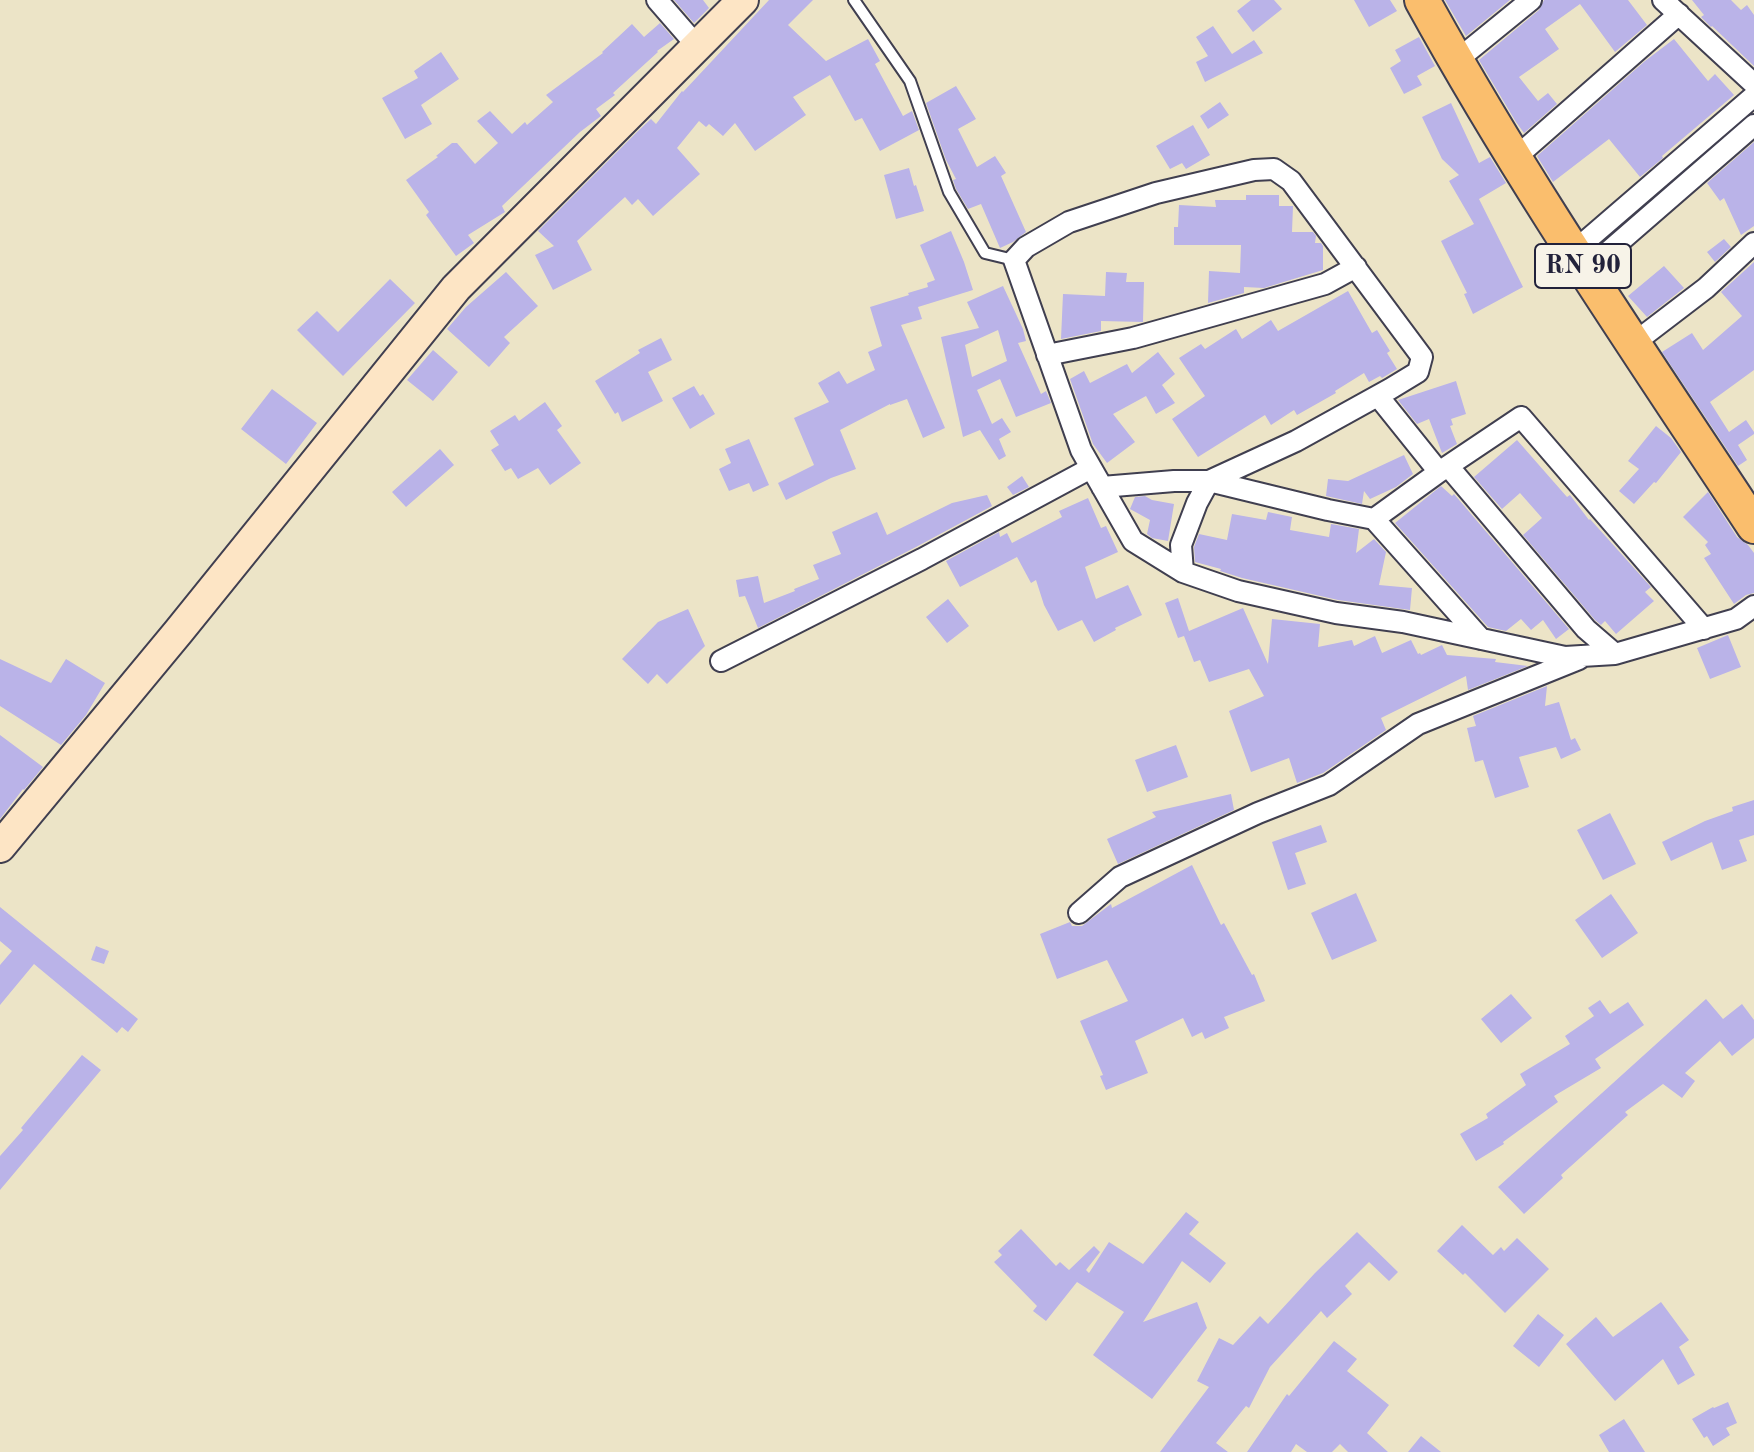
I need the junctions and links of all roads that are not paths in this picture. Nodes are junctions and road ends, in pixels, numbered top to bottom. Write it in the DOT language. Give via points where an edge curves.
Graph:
graph roads {
  1 [pos="657,0"];
  2 [pos="743,0"];
  3 [pos="854,0"];
  4 [pos="1422,0"];
  5 [pos="1531,0"];
  6 [pos="1663,0"];
  7 [pos="1679,14"];
  8 [pos="697,46"];
  9 [pos="1456,61"];
  10 [pos="1754,84"];
  11 [pos="1754,96"];
  12 [pos="1754,125"];
  13 [pos="1515,158"];
  14 [pos="1754,243"];
  15 [pos="1014,260"];
  16 [pos="1580,262"];
  17 [pos="1356,267"];
  18 [pos="1634,343"];
  19 [pos="1047,355"];
  20 [pos="1378,396"];
  21 [pos="1091,468"];
  22 [pos="1443,469"];
  23 [pos="1209,481"];
  24 [pos="1102,487"];
  25 [pos="1374,519"];
  26 [pos="1754,526"];
  27 [pos="1183,572"];
  28 [pos="1754,606"];
  29 [pos="1704,629"];
  30 [pos="1481,639"];
  31 [pos="1615,654"];
  32 [pos="1589,655"];
  33 [pos="721,661"];
  34 [pos="0,847"];
  35 [pos="1079,913"];
  1 -- 8 [label="street"];
  2 -- 8 [label="main road"];
  3 -- 15 [label="lane" via="910,81 949,192 985,253"];
  4 -- 9 [label="main road, RN 90"];
  5 -- 9 [label="street"];
  6 -- 7 [label="street"];
  7 -- 10 [label="street"];
  7 -- 13 [label="street"];
  8 -- 34 [label="main road" via="456,288"];
  9 -- 13 [label="main road, RN 90"];
  11 -- 16 [label="street"];
  12 -- 16 [label="street"];
  13 -- 16 [label="main road, RN 90"];
  14 -- 18 [label="street"];
  15 -- 17 [label="street" via="1069,222 1156,193 1274,169 1291,181"];
  15 -- 19 [label="street"];
  16 -- 18 [label="main road, RN 90"];
  17 -- 19 [label="street" via="1325,284 1133,338"];
  17 -- 20 [label="street" via="1422,357 1418,372"];
  18 -- 26 [label="main road, RN 90"];
  19 -- 21 [label="street"];
  20 -- 22 [label="street"];
  20 -- 23 [label="street"];
  21 -- 24 [label="street"];
  21 -- 33 [label="street"];
  22 -- 25 [label="street"];
  22 -- 29 [label="street" via="1521,417"];
  22 -- 31 [label="street" via="1586,629"];
  23 -- 24 [label="street"];
  23 -- 25 [label="street"];
  23 -- 27 [label="street" via="1181,545"];
  24 -- 27 [label="street" via="1133,541"];
  25 -- 30 [label="street"];
  27 -- 30 [label="street" via="1238,591"];
  28 -- 29 [label="street" via="1736,619"];
  29 -- 31 [label="street"];
  30 -- 32 [label="street" via="1565,657"];
  31 -- 32 [label="street"];
  32 -- 35 [label="street" via="1418,724 1329,785 1120,877"];
}
